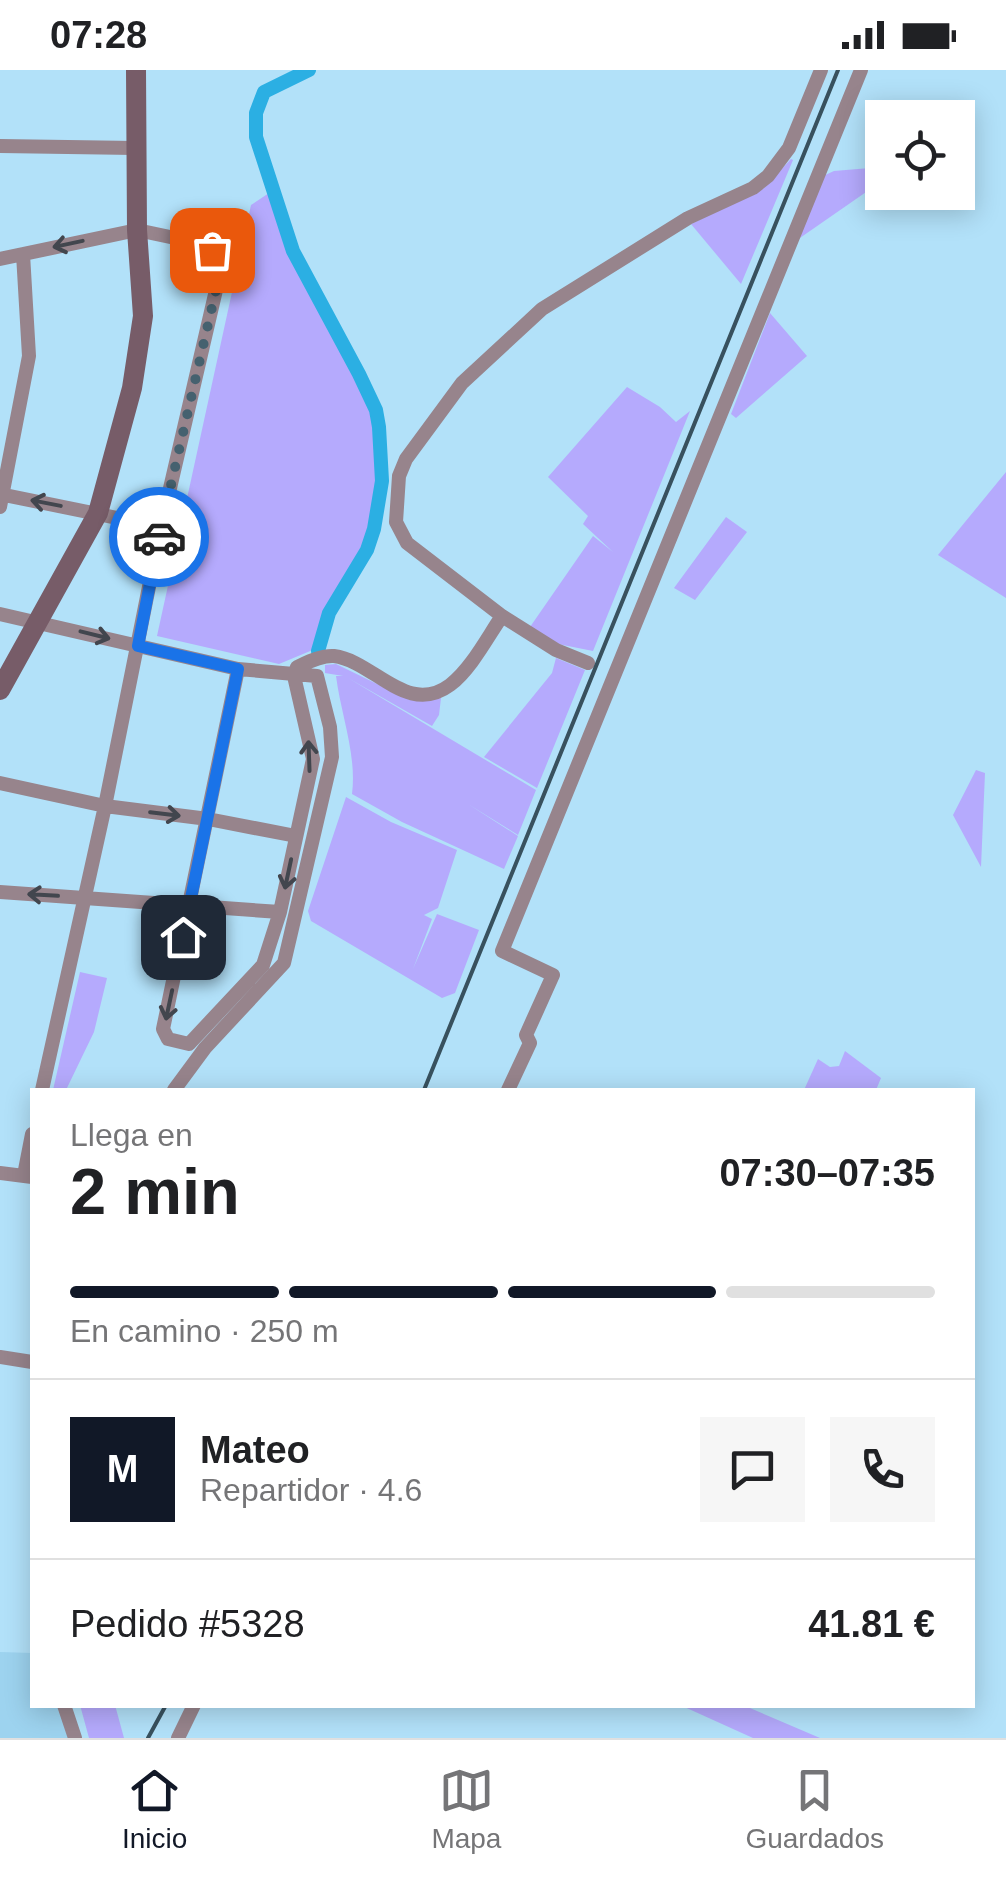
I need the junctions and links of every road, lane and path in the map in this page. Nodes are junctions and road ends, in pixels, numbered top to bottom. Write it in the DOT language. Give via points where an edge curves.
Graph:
graph roads {
  1 [pos="136,70"];
  2 [pos="821,70"];
  3 [pos="861,70"];
  4 [pos="0,146"];
  5 [pos="135,148"];
  6 [pos="137,230"];
  7 [pos="23,254"];
  8 [pos="0,259"];
  9 [pos="1,498"];
  10 [pos="98,513"];
  11 [pos="161,527"];
  12 [pos="0,614"];
  13 [pos="502,616"];
  14 [pos="38,621"];
  15 [pos="138,646"];
  16 [pos="588,663"];
  17 [pos="238,669"];
  18 [pos="294,676"];
  19 [pos="1,684"];
  20 [pos="0,783"];
  21 [pos="105,806"];
  22 [pos="208,819"];
  23 [pos="296,836"];
  24 [pos="0,892"];
  25 [pos="83,898"];
  26 [pos="190,907"];
  27 [pos="280,912"];
  28 [pos="42,1088"];
  29 [pos="175,1088"];
  30 [pos="509,1088"];
  31 [pos="0,1173"];
  32 [pos="28,1176"];
  33 [pos="0,1357"];
  34 [pos="30,1362"];
  35 [pos="65,1708"];
  36 [pos="193,1708"];
  37 [pos="75,1738"];
  38 [pos="178,1738"];
  1 -- 5 [label="street"];
  2 -- 13 [label="street" via="789,148 768,176 542,309 462,383 406,459 395,508 406,543"];
  3 -- 30 [label="street" via="502,951 554,975"];
  4 -- 5 [label="street"];
  5 -- 6 [label="street"];
  6 -- 7 [label="street, one-way"];
  6 -- 10 [label="street" via="142,336"];
  6 -- 11 [label="street" via="212,250 217,272"];
  7 -- 8 [label="street"];
  7 -- 9 [label="street" via="30,356"];
  10 -- 9 [label="street, one-way"];
  10 -- 11 [label="street"];
  10 -- 14 [label="street"];
  11 -- 15 [label="street"];
  12 -- 14 [label="street"];
  13 -- 16 [label="street"];
  13 -- 18 [label="street" via="440,692 396,689 334,656 297,667"];
  14 -- 15 [label="street, one-way"];
  14 -- 19 [label="street"];
  15 -- 17 [label="street"];
  15 -- 21 [label="street"];
  17 -- 18 [label="street"];
  17 -- 22 [label="street"];
  23 -- 18 [label="street, one-way" via="313,759"];
  18 -- 29 [label="street" via="317,676 332,757 284,963"];
  20 -- 21 [label="street"];
  21 -- 22 [label="street, one-way"];
  21 -- 25 [label="street"];
  22 -- 23 [label="street"];
  22 -- 26 [label="street"];
  23 -- 27 [label="street, one-way"];
  25 -- 24 [label="street, one-way"];
  25 -- 26 [label="street"];
  25 -- 28 [label="street"];
  26 -- 27 [label="street"];
  26 -- 27 [label="street, one-way" via="164,1029 168,1039 189,1044 264,965"];
  31 -- 32 [label="street"];
  33 -- 34 [label="street"];
  35 -- 37 [label="street"];
  36 -- 38 [label="street"];
}
